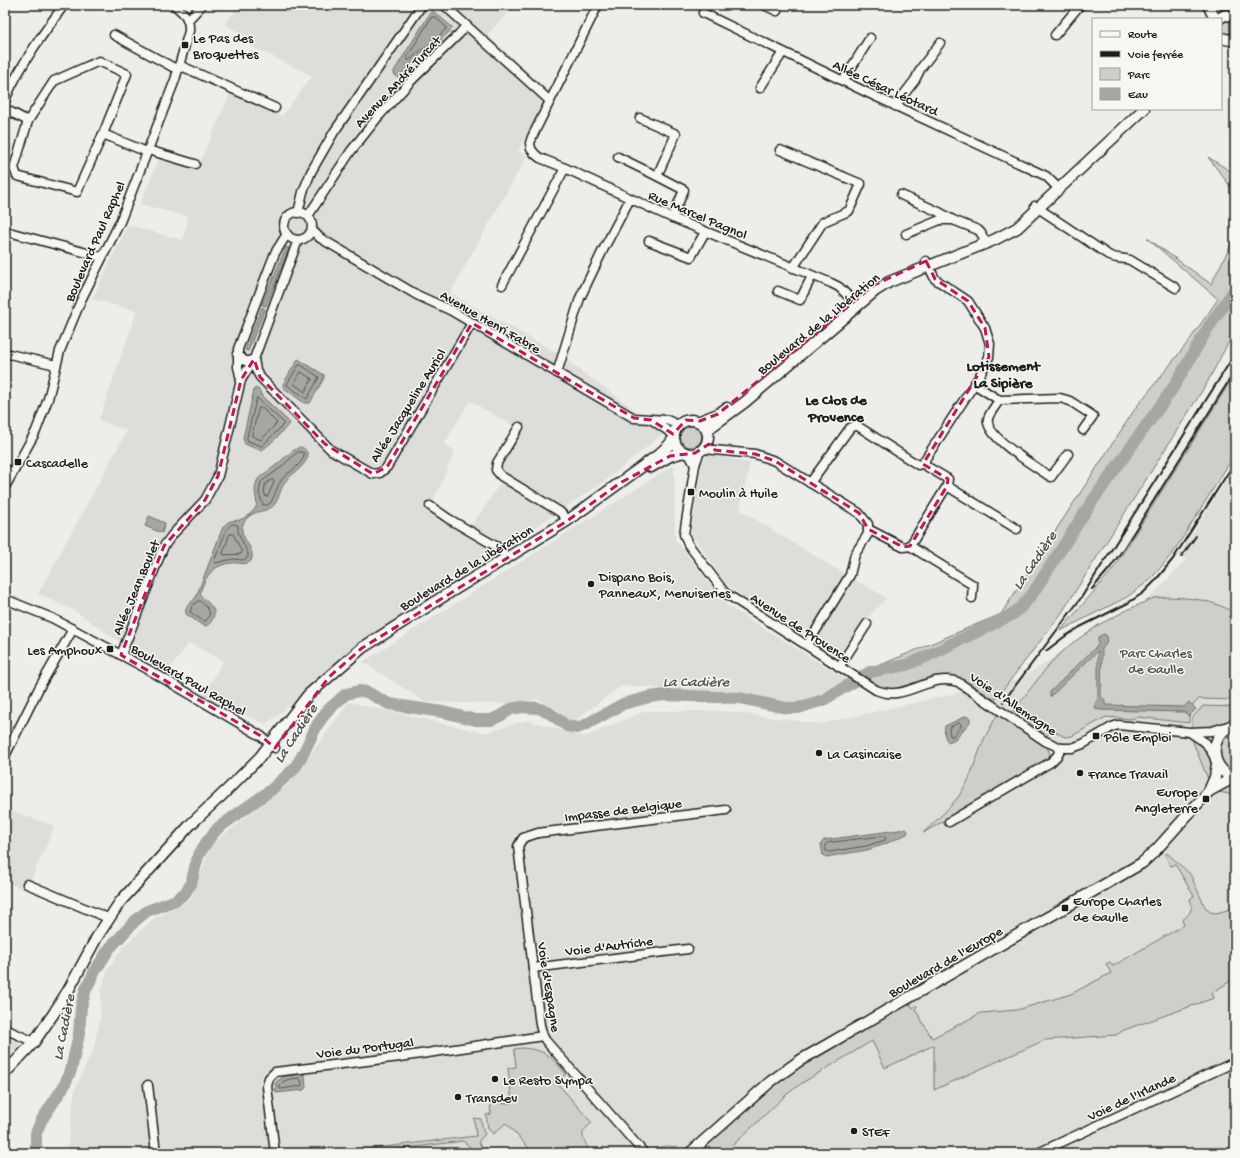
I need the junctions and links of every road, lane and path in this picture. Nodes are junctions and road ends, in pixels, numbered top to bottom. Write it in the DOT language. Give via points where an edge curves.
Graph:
graph roads {
  1 [pos="64,5"];
  2 [pos="174,5"];
  3 [pos="202,5"];
  4 [pos="422,5"];
  5 [pos="444,5"];
  6 [pos="598,5"];
  7 [pos="764,5"];
  8 [pos="1080,5"];
  9 [pos="1208,5"];
  10 [pos="1214,5"];
  11 [pos="777,11"];
  12 [pos="703,14"];
  13 [pos="1228,15"];
  14 [pos="1214,18"];
  15 [pos="188,20"];
  16 [pos="466,26"];
  17 [pos="114,35"];
  18 [pos="1055,35"];
  19 [pos="870,38"];
  20 [pos="940,43"];
  21 [pos="783,52"];
  22 [pos="179,68"];
  23 [pos="842,81"];
  24 [pos="760,88"];
  25 [pos="5,100"];
  26 [pos="550,101"];
  27 [pos="895,106"];
  28 [pos="275,108"];
  29 [pos="5,109"];
  30 [pos="1137,110"];
  31 [pos="1143,110"];
  32 [pos="640,118"];
  33 [pos="28,121"];
  34 [pos="103,134"];
  35 [pos="780,150"];
  36 [pos="147,151"];
  37 [pos="618,157"];
  38 [pos="195,164"];
  39 [pos="565,168"];
  40 [pos="657,176"];
  41 [pos="1058,188"];
  42 [pos="901,195"];
  43 [pos="630,199"];
  44 [pos="1037,208"];
  45 [pos="298,212"];
  46 [pos="308,216"];
  47 [pos="672,218"];
  48 [pos="953,220"];
  49 [pos="312,230"];
  50 [pos="5,231"];
  51 [pos="705,232"];
  52 [pos="287,234"];
  53 [pos="906,234"];
  54 [pos="307,237"];
  55 [pos="320,238"];
  56 [pos="298,240"];
  57 [pos="649,241"];
  58 [pos="985,241"];
  59 [pos="102,257"];
  60 [pos="927,264"];
  61 [pos="793,268"];
  62 [pos="812,276"];
  63 [pos="502,285"];
  64 [pos="1176,288"];
  65 [pos="778,292"];
  66 [pos="856,304"];
  67 [pos="472,323"];
  68 [pos="5,353"];
  69 [pos="237,354"];
  70 [pos="254,359"];
  71 [pos="56,365"];
  72 [pos="556,373"];
  73 [pos="241,380"];
  74 [pos="974,384"];
  75 [pos="1000,400"];
  76 [pos="700,421"];
  77 [pos="519,427"];
  78 [pos="1083,430"];
  79 [pos="675,433"];
  80 [pos="705,444"];
  81 [pos="687,453"];
  82 [pos="1068,454"];
  83 [pos="925,463"];
  84 [pos="695,465"];
  85 [pos="9,471"];
  86 [pos="620,483"];
  87 [pos="810,483"];
  88 [pos="947,486"];
  89 [pos="5,487"];
  90 [pos="430,506"];
  91 [pos="567,522"];
  92 [pos="868,529"];
  93 [pos="1018,529"];
  94 [pos="910,546"];
  95 [pos="506,558"];
  96 [pos="972,598"];
  97 [pos="5,599"];
  98 [pos="867,624"];
  99 [pos="73,629"];
  100 [pos="806,645"];
  101 [pos="121,655"];
  102 [pos="839,666"];
  103 [pos="863,682"];
  104 [pos="1232,725"];
  105 [pos="1190,732"];
  106 [pos="273,746"];
  107 [pos="1061,748"];
  108 [pos="5,756"];
  109 [pos="1217,761"];
  110 [pos="1234,778"];
  111 [pos="1209,791"];
  112 [pos="726,810"];
  113 [pos="949,822"];
  114 [pos="523,838"];
  115 [pos="27,884"];
  116 [pos="108,918"];
  117 [pos="688,949"];
  118 [pos="533,968"];
  119 [pos="5,1029"];
  120 [pos="543,1036"];
  121 [pos="34,1042"];
  122 [pos="1235,1062"];
  123 [pos="5,1074"];
  124 [pos="148,1086"];
  125 [pos="156,1153"];
  126 [pos="275,1153"];
  127 [pos="644,1153"];
  128 [pos="690,1153"];
  129 [pos="1038,1153"];
  1 -- 25 [label="street" via="38,40"];
  2 -- 15 [label="street"];
  3 -- 15 [label="street"];
  4 -- 45 [label="street, Avenue André Turcat" via="334,132 311,172"];
  5 -- 16 [label="street"];
  6 -- 26 [label="street"];
  7 -- 11 [label="street"];
  8 -- 18 [label="street"];
  9 -- 14 [label="street"];
  10 -- 13 [label="street"];
  12 -- 21 [label="street, Allée César Léotard"];
  15 -- 22 [label="street, Boulevard Paul Raphel" via="190,31"];
  16 -- 26 [label="street"];
  16 -- 46 [label="street, Avenue André Turcat" via="378,117 351,151"];
  17 -- 22 [label="street"];
  19 -- 23 [label="street"];
  20 -- 27 [label="street"];
  21 -- 23 [label="street, Allée César Léotard"];
  21 -- 24 [label="street"];
  22 -- 28 [label="street"];
  22 -- 36 [label="street, Boulevard Paul Raphel"];
  23 -- 27 [label="street, Allée César Léotard"];
  26 -- 39 [label="street, Rue Marcel Pagnol" via="532,137 531,149 537,156"];
  27 -- 41 [label="street, Allée César Léotard" via="1046,176"];
  29 -- 33 [label="street"];
  30 -- 41 [label="street, Boulevard de la Libération"];
  31 -- 41 [label="street, Boulevard de la Libération"];
  32 -- 40 [label="street" via="676,134"];
  33 -- 34 [label="street" via="14,168 17,176 77,192"];
  33 -- 34 [label="street" via="54,81 99,60 127,74"];
  34 -- 36 [label="street"];
  35 -- 61 [label="street" via="861,184 849,211 824,222"];
  36 -- 38 [label="street"];
  36 -- 59 [label="street, Boulevard Paul Raphel" via="120,222"];
  37 -- 40 [label="street"];
  39 -- 43 [label="street, Rue Marcel Pagnol"];
  39 -- 63 [label="street"];
  40 -- 47 [label="street" via="684,190"];
  41 -- 44 [label="street, Boulevard de la Libération"];
  42 -- 48 [label="street"];
  43 -- 47 [label="street, Rue Marcel Pagnol"];
  43 -- 72 [label="street" via="580,298"];
  44 -- 58 [label="street, Boulevard de la Libération" via="1014,225"];
  44 -- 64 [label="street" via="1110,256 1130,260"];
  45 -- 46 [label="street"];
  45 -- 52 [label="street" via="290,215 285,222"];
  46 -- 49 [label="street"];
  47 -- 51 [label="street, Rue Marcel Pagnol"];
  48 -- 53 [label="street" via="940,220"];
  48 -- 58 [label="street" via="978,230"];
  49 -- 54 [label="street"];
  49 -- 55 [label="street, Avenue Henri Fabre"];
  50 -- 59 [label="street"];
  51 -- 57 [label="street" via="691,257"];
  51 -- 61 [label="street, Rue Marcel Pagnol"];
  52 -- 56 [label="street"];
  52 -- 69 [label="street" via="274,253"];
  54 -- 55 [label="street, Avenue Henri Fabre"];
  54 -- 56 [label="street"];
  55 -- 67 [label="street, Avenue Henri Fabre" via="417,295"];
  56 -- 70 [label="street"];
  58 -- 60 [label="street, Boulevard de la Libération"];
  59 -- 71 [label="street, Boulevard Paul Raphel"];
  60 -- 66 [label="street, Boulevard de la Libération" via="887,277 874,285"];
  60 -- 74 [label="street" via="935,279 968,301 985,328 990,344 989,357"];
  61 -- 62 [label="street, Rue Marcel Pagnol"];
  62 -- 65 [label="street" via="800,300"];
  62 -- 66 [label="street, Rue Marcel Pagnol" via="839,287"];
  66 -- 76 [label="street, Boulevard de la Libération" via="741,397 718,414"];
  66 -- 80 [label="street, Boulevard de la Libération" via="711,427"];
  67 -- 70 [label="street, Allée Jacqueline Auriol" via="387,467 376,474 370,473 325,444 260,376"];
  67 -- 72 [label="street, Avenue Henri Fabre"];
  68 -- 71 [label="street"];
  69 -- 70 [label="street" via="244,361"];
  69 -- 73 [label="street"];
  70 -- 73 [label="street"];
  71 -- 85 [label="street, Boulevard Paul Raphel" via="48,399 36,431"];
  72 -- 79 [label="street, Avenue Henri Fabre" via="634,418 667,420"];
  73 -- 101 [label="street, Allée Jean Boulet" via="218,476 206,500 164,546"];
  74 -- 75 [label="street"];
  74 -- 83 [label="street"];
  75 -- 78 [label="street" via="1060,398 1070,401 1093,416"];
  75 -- 82 [label="street" via="988,419 988,426 1004,445 1051,477"];
  76 -- 79 [label="street, Boulevard de la Libération" via="686,420"];
  76 -- 80 [label="street" via="706,428"];
  77 -- 91 [label="street" via="497,463 496,470 501,476 560,512"];
  79 -- 81 [label="street" via="677,447"];
  79 -- 86 [label="street, Boulevard de la Libération" via="669,445"];
  80 -- 81 [label="street, Boulevard de la Libération" via="695,453"];
  80 -- 84 [label="street, Avenue de Provence"];
  80 -- 87 [label="street" via="716,450 755,454 775,461"];
  81 -- 84 [label="street"];
  81 -- 86 [label="street, Boulevard de la Libération" via="670,456"];
  83 -- 87 [label="street" via="918,465 856,425 850,428"];
  83 -- 88 [label="street" via="948,479"];
  84 -- 100 [label="street, Avenue de Provence" via="684,534 686,542 725,593"];
  85 -- 89 [label="street, Boulevard Paul Raphel"];
  86 -- 91 [label="street, Boulevard de la Libération"];
  87 -- 92 [label="street" via="859,513 868,524"];
  88 -- 93 [label="street"];
  88 -- 94 [label="street"];
  90 -- 95 [label="street" via="499,548"];
  91 -- 95 [label="street, Boulevard de la Libération"];
  92 -- 94 [label="street" via="903,547"];
  92 -- 100 [label="street" via="868,534 855,554 850,575"];
  94 -- 96 [label="street" via="973,586"];
  95 -- 106 [label="street, Boulevard de la Libération" via="362,648 308,694"];
  97 -- 99 [label="street, Boulevard Paul Raphel"];
  98 -- 102 [label="street"];
  99 -- 101 [label="street, Boulevard Paul Raphel"];
  99 -- 108 [label="street" via="39,688"];
  100 -- 102 [label="street, Avenue de Provence"];
  101 -- 106 [label="street, Boulevard Paul Raphel" via="261,736"];
  102 -- 103 [label="street, Avenue de Provence"];
  103 -- 107 [label="street, Voie d'Allemagne" via="881,692 891,694 940,680 953,680 1045,741"];
  104 -- 105 [label="street, Voie d'Allemagne" via="1212,731"];
  104 -- 109 [label="street, Boulevard de l'Europe" via="1222,732 1217,740"];
  105 -- 107 [label="street, Voie d'Allemagne" via="1115,726 1077,747"];
  105 -- 109 [label="street, Voie d'Allemagne" via="1206,742"];
  106 -- 116 [label="street, Boulevard de la Libération" via="203,812"];
  107 -- 113 [label="street, Voie d'Allemagne" via="1051,762"];
  109 -- 110 [label="street, Boulevard de l'Europe" via="1224,772"];
  109 -- 111 [label="street, Boulevard de l'Europe" via="1215,777"];
  110 -- 111 [label="street, Boulevard de l'Europe"];
  111 -- 128 [label="street, Boulevard de l'Europe" via="1142,863 799,1061 770,1082"];
  112 -- 114 [label="street, Impasse de Belgique" via="538,833"];
  114 -- 118 [label="street, Voie d'Espagne" via="518,850"];
  115 -- 116 [label="street"];
  116 -- 121 [label="street, Boulevard de la Libération" via="61,1003"];
  117 -- 118 [label="street, Voie d'Autriche"];
  118 -- 120 [label="street, Voie d'Espagne"];
  119 -- 121 [label="street"];
  120 -- 126 [label="street, Voie du Portugal" via="275,1072 269,1078 267,1086"];
  120 -- 127 [label="street, Voie d'Espagne"];
  121 -- 123 [label="street, Boulevard de la Libération"];
  122 -- 129 [label="street, Voie de l'Irlande"];
  124 -- 125 [label="street"];
}
